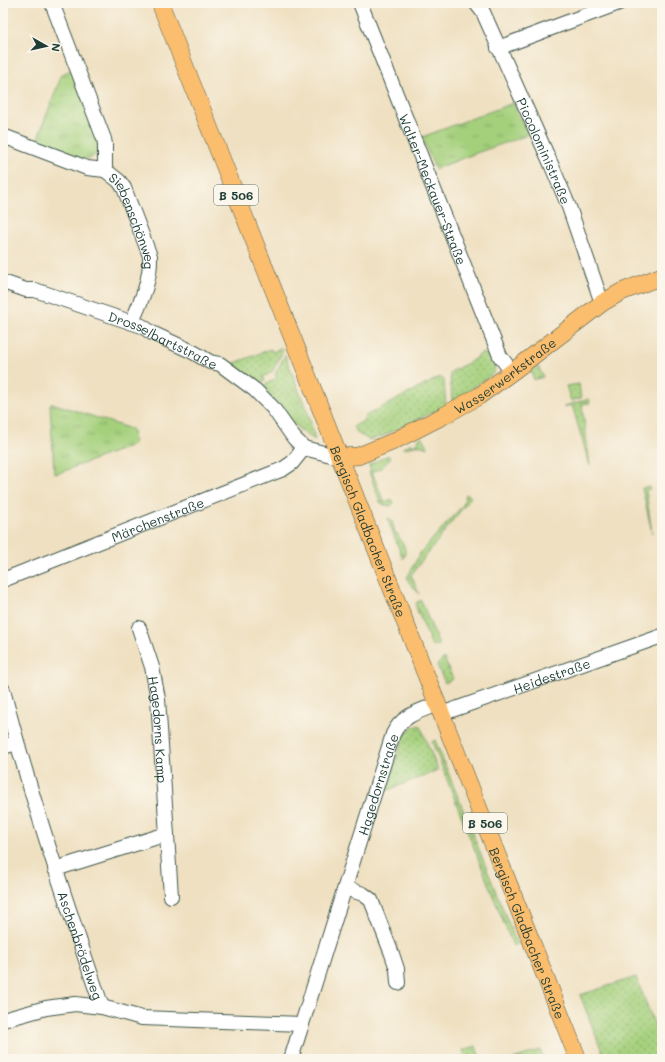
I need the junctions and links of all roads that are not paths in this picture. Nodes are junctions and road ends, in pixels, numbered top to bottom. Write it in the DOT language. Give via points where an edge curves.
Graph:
graph roads {
  1 [pos="52,3"];
  2 [pos="160,3"];
  3 [pos="360,3"];
  4 [pos="476,3"];
  5 [pos="619,3"];
  6 [pos="498,48"];
  7 [pos="3,136"];
  8 [pos="105,170"];
  9 [pos="662,276"];
  10 [pos="3,282"];
  11 [pos="602,303"];
  12 [pos="132,322"];
  13 [pos="512,372"];
  14 [pos="304,448"];
  15 [pos="339,457"];
  16 [pos="3,580"];
  17 [pos="139,628"];
  18 [pos="662,636"];
  19 [pos="3,690"];
  20 [pos="439,709"];
  21 [pos="10,745"];
  22 [pos="167,834"];
  23 [pos="55,869"];
  24 [pos="345,888"];
  25 [pos="171,896"];
  26 [pos="398,984"];
  27 [pos="102,1007"];
  28 [pos="3,1020"];
  29 [pos="302,1024"];
  30 [pos="291,1059"];
  31 [pos="578,1059"];
  1 -- 8 [label="street, Siebenschönweg" via="104,138"];
  2 -- 15 [label="main road, Bergisch Gladbacher Straße / B 506"];
  3 -- 13 [label="street, Walter-Meckauer-Straße" via="500,356"];
  4 -- 6 [label="street, Piccoloministraße" via="483,12"];
  5 -- 6 [label="street"];
  6 -- 11 [label="street, Piccoloministraße" via="569,207"];
  7 -- 8 [label="street, Siebenschönweg" via="87,168"];
  8 -- 12 [label="street, Siebenschönweg" via="124,188 150,256 148,281"];
  9 -- 11 [label="main road, Wasserwerkstraße" via="621,292"];
  10 -- 12 [label="street, Drosselbartstraße"];
  11 -- 13 [label="main road, Wasserwerkstraße"];
  12 -- 14 [label="street, Drosselbartstraße" via="226,368 255,390 273,408"];
  13 -- 15 [label="main road, Wasserwerkstraße" via="479,396 392,442 358,456"];
  14 -- 15 [label="street"];
  14 -- 16 [label="street, Märchenstraße" via="292,463 283,469"];
  15 -- 20 [label="main road, Bergisch Gladbacher Straße / B 506"];
  17 -- 22 [label="street, Hagedorns Kamp" via="152,667 158,699"];
  18 -- 20 [label="street, Heidestraße"];
  19 -- 21 [label="street, Aschenbrödelweg"];
  20 -- 24 [label="street, Hagedornstraße" via="410,715 397,726"];
  20 -- 31 [label="main road, Bergisch Gladbacher Straße / B 506"];
  21 -- 23 [label="street, Aschenbrödelweg"];
  22 -- 23 [label="street"];
  22 -- 25 [label="street, Hagedorns Kamp"];
  23 -- 27 [label="street, Aschenbrödelweg"];
  24 -- 26 [label="street" via="363,894 371,900 392,954"];
  24 -- 29 [label="street, Hagedornstraße"];
  27 -- 28 [label="street" via="75,1004 46,1008"];
  27 -- 29 [label="street, Aschenbrödelweg" via="142,1018"];
  29 -- 30 [label="street, Hagedornstraße"];
}
